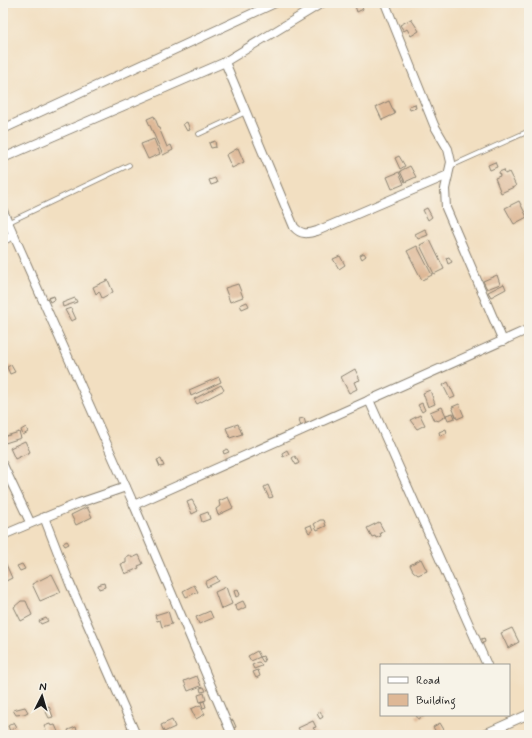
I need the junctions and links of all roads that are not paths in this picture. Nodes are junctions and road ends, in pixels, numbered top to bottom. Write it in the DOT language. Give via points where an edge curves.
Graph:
graph roads {
  1 [pos="275,3"];
  2 [pos="322,3"];
  3 [pos="385,3"];
  4 [pos="225,62"];
  5 [pos="246,112"];
  6 [pos="3,129"];
  7 [pos="529,131"];
  8 [pos="199,134"];
  9 [pos="3,158"];
  10 [pos="129,164"];
  11 [pos="449,171"];
  12 [pos="3,211"];
  13 [pos="9,222"];
  14 [pos="14,235"];
  15 [pos="3,240"];
  16 [pos="529,330"];
  17 [pos="503,341"];
  18 [pos="370,400"];
  19 [pos="3,466"];
  20 [pos="126,487"];
  21 [pos="134,505"];
  22 [pos="44,517"];
  23 [pos="30,522"];
  24 [pos="3,535"];
  25 [pos="487,664"];
  26 [pos="529,714"];
  27 [pos="510,719"];
  28 [pos="229,734"];
  29 [pos="136,735"];
  30 [pos="482,735"];
  1 -- 6 [label="street"];
  2 -- 4 [label="street"];
  3 -- 11 [label="street" via="434,125 448,149"];
  4 -- 5 [label="street"];
  4 -- 9 [label="street"];
  5 -- 8 [label="lane"];
  5 -- 11 [label="street" via="294,227 300,232 316,231"];
  7 -- 11 [label="lane"];
  10 -- 13 [label="lane"];
  11 -- 17 [label="street" via="445,189 446,208"];
  12 -- 13 [label="street"];
  13 -- 14 [label="street"];
  14 -- 15 [label="street"];
  14 -- 20 [label="street"];
  16 -- 17 [label="street"];
  17 -- 18 [label="street"];
  18 -- 21 [label="street"];
  18 -- 25 [label="street"];
  19 -- 23 [label="street"];
  20 -- 21 [label="street"];
  20 -- 22 [label="street"];
  21 -- 28 [label="street"];
  22 -- 23 [label="street"];
  22 -- 29 [label="street" via="70,584"];
  23 -- 24 [label="street"];
  26 -- 27 [label="street"];
  27 -- 30 [label="street"];
}
